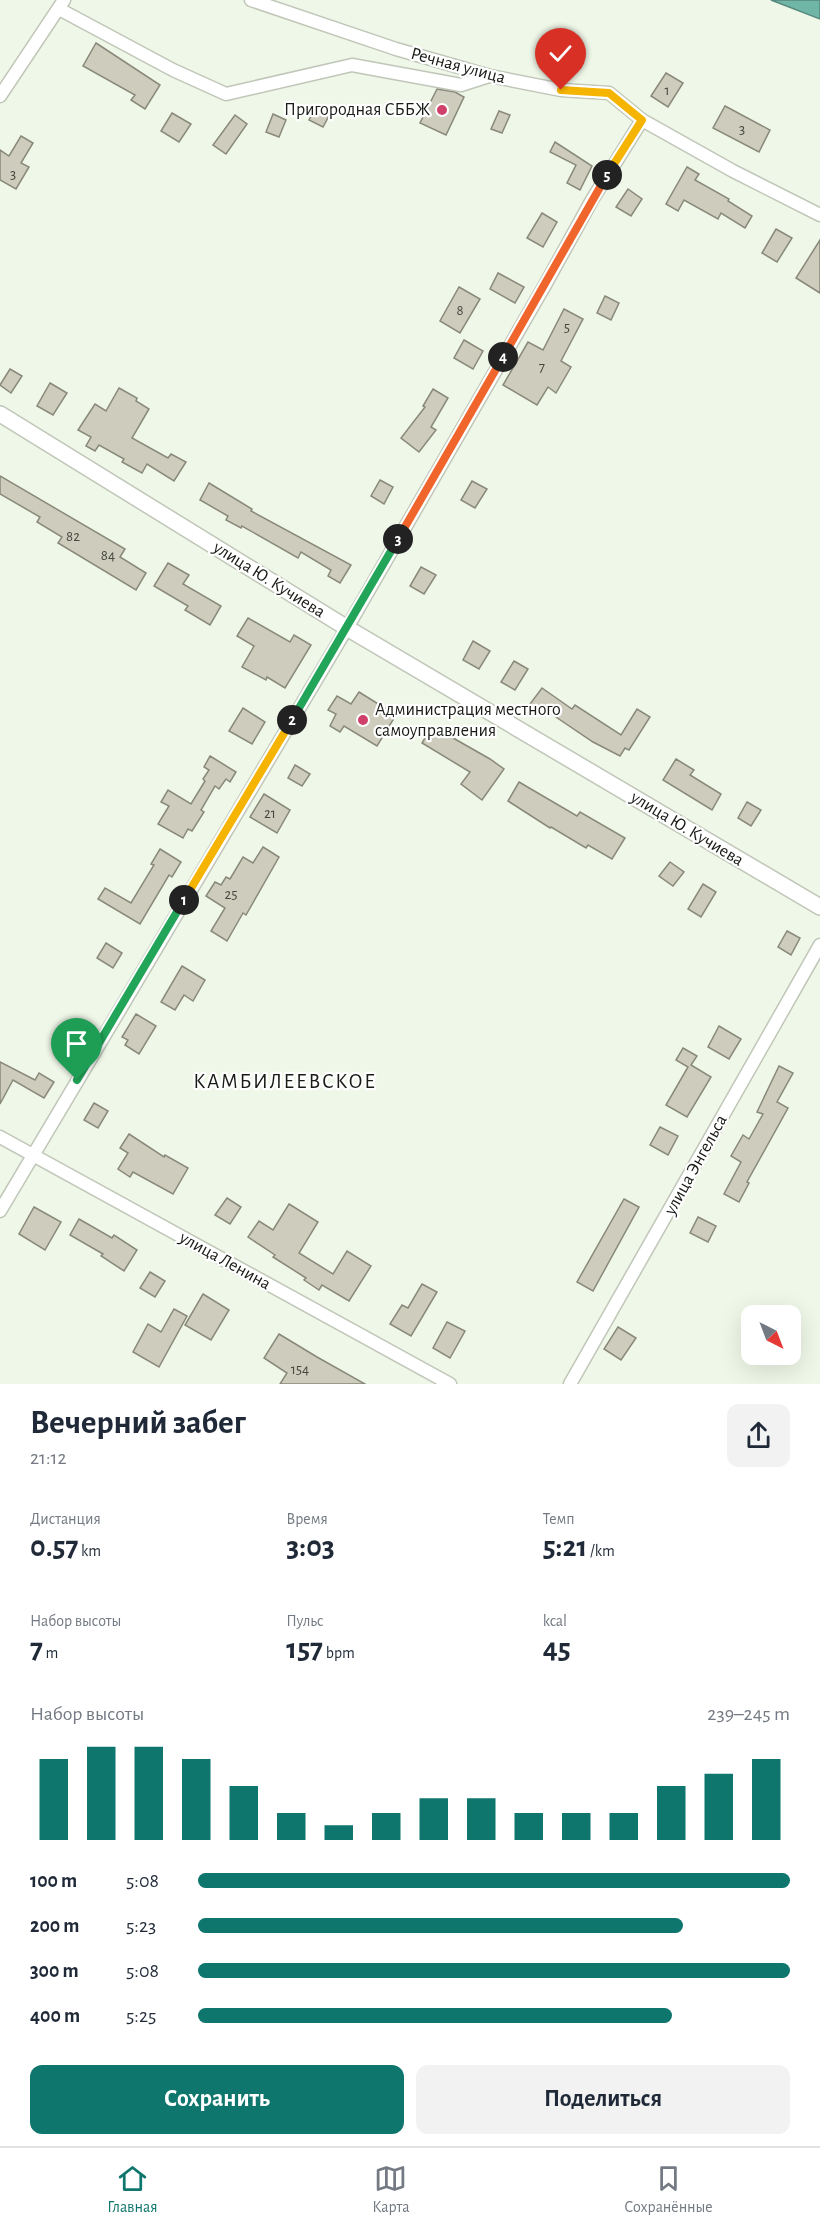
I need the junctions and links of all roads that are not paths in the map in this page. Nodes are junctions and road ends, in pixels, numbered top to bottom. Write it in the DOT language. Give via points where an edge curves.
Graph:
graph roads {
  1 [pos="250,0"];
  2 [pos="61,4"];
  3 [pos="490,76"];
  4 [pos="0,96"];
  5 [pos="642,120"];
  6 [pos="820,215"];
  7 [pos="0,414"];
  8 [pos="347,628"];
  9 [pos="820,907"];
  10 [pos="820,945"];
  11 [pos="0,1137"];
  12 [pos="33,1156"];
  13 [pos="0,1212"];
  14 [pos="450,1384"];
  15 [pos="570,1384"];
  1 -- 3 [label="street, Речная улица"];
  2 -- 3 [label="street" via="173,70 226,94 352,65 461,85"];
  2 -- 4 [label="street"];
  3 -- 5 [label="street, Речная улица" via="561,90 609,93"];
  5 -- 6 [label="street, Речная улица"];
  5 -- 8 [label="street" via="592,200"];
  7 -- 8 [label="street, улица Ю. Кучиева"];
  8 -- 9 [label="street, улица Ю. Кучиева"];
  8 -- 12 [label="street"];
  10 -- 15 [label="street, улица Энгельса"];
  11 -- 12 [label="street, улица Ленина"];
  12 -- 13 [label="street"];
  12 -- 14 [label="street, улица Ленина"];
}
